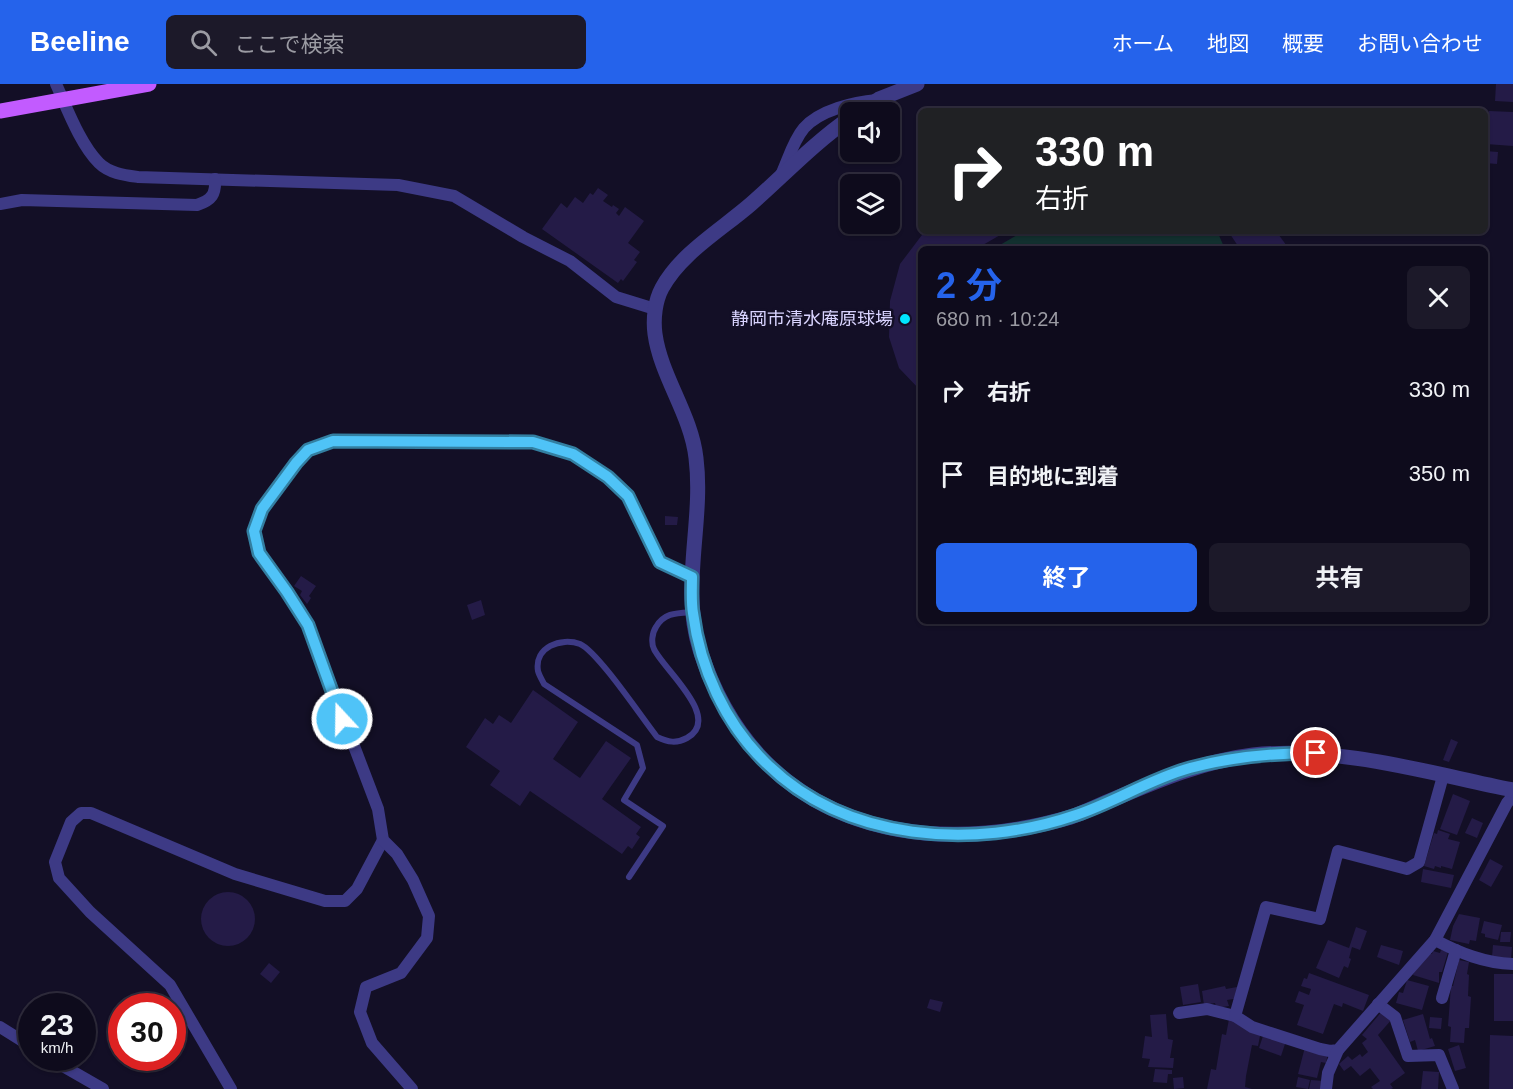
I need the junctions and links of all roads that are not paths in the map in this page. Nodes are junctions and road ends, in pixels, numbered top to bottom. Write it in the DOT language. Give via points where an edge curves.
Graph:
graph roads {
  1 [pos="56,84"];
  2 [pos="149,84"];
  3 [pos="917,84"];
  4 [pos="63,99"];
  5 [pos="879,99"];
  6 [pos="874,102"];
  7 [pos="0,111"];
  8 [pos="840,126"];
  9 [pos="781,176"];
  10 [pos="215,179"];
  11 [pos="0,204"];
  12 [pos="655,309"];
  13 [pos="692,577"];
  14 [pos="692,612"];
  15 [pos="1443,776"];
  16 [pos="1513,790"];
  17 [pos="1513,796"];
  18 [pos="382,840"];
  19 [pos="629,877"];
  20 [pos="1435,940"];
  21 [pos="1456,950"];
  22 [pos="1513,964"];
  23 [pos="1442,998"];
  24 [pos="1378,1004"];
  25 [pos="1179,1013"];
  26 [pos="1235,1016"];
  27 [pos="0,1027"];
  28 [pos="18,1038"];
  29 [pos="1338,1050"];
  30 [pos="72,1071"];
  31 [pos="103,1089"];
  32 [pos="231,1089"];
  33 [pos="412,1089"];
  34 [pos="1326,1089"];
  35 [pos="1453,1089"];
  1 -- 4 [label="street"];
  2 -- 4 [label="main road"];
  3 -- 5 [label="street"];
  4 -- 7 [label="main road"];
  4 -- 10 [label="street" via="99,164 117,174"];
  5 -- 6 [label="street"];
  5 -- 9 [label="street" via="856,102 814,119 803,129"];
  8 -- 9 [label="street"];
  9 -- 12 [label="street" via="671,273 659,292"];
  10 -- 11 [label="street" via="216,192 197,205 22,200"];
  10 -- 12 [label="street" via="398,184 454,196 570,261 616,297"];
  12 -- 13 [label="street" via="658,351 696,454 698,486"];
  13 -- 14 [label="street"];
  13 -- 18 [label="street" via="660,562 628,496 573,454 533,442 333,441 308,450 262,509 254,531 259,553 308,625 378,809"];
  14 -- 15 [label="street" via="699,648 717,695 755,753 817,802 846,816 882,826 953,835 1016,830 1077,815 1187,769 1254,755 1345,756"];
  14 -- 19 [label="lane" via="671,613 660,620 653,632 653,648 698,710 691,736 680,742 657,737 582,645 554,643 539,656 538,670 544,684 637,745 643,768 624,800 663,826"];
  15 -- 16 [label="street"];
  15 -- 26 [label="street" via="1419,862 1407,869 1338,851 1320,919 1266,907"];
  17 -- 20 [label="street"];
  18 -- 32 [label="street" via="357,889 345,901 325,901 236,873 92,813 81,813 71,822 55,862 59,878 170,985"];
  18 -- 33 [label="street" via="397,854 413,880 429,916 427,938 401,974 366,987 360,1012 372,1043"];
  20 -- 21 [label="street"];
  20 -- 24 [label="street"];
  21 -- 22 [label="street" via="1497,964"];
  21 -- 23 [label="street"];
  24 -- 29 [label="street"];
  24 -- 35 [label="street" via="1395,1017 1408,1056 1439,1055"];
  25 -- 26 [label="street" via="1207,1009"];
  26 -- 29 [label="street" via="1275,1035 1320,1049"];
  27 -- 28 [label="street"];
  29 -- 34 [label="street"];
  30 -- 31 [label="street"];
}
